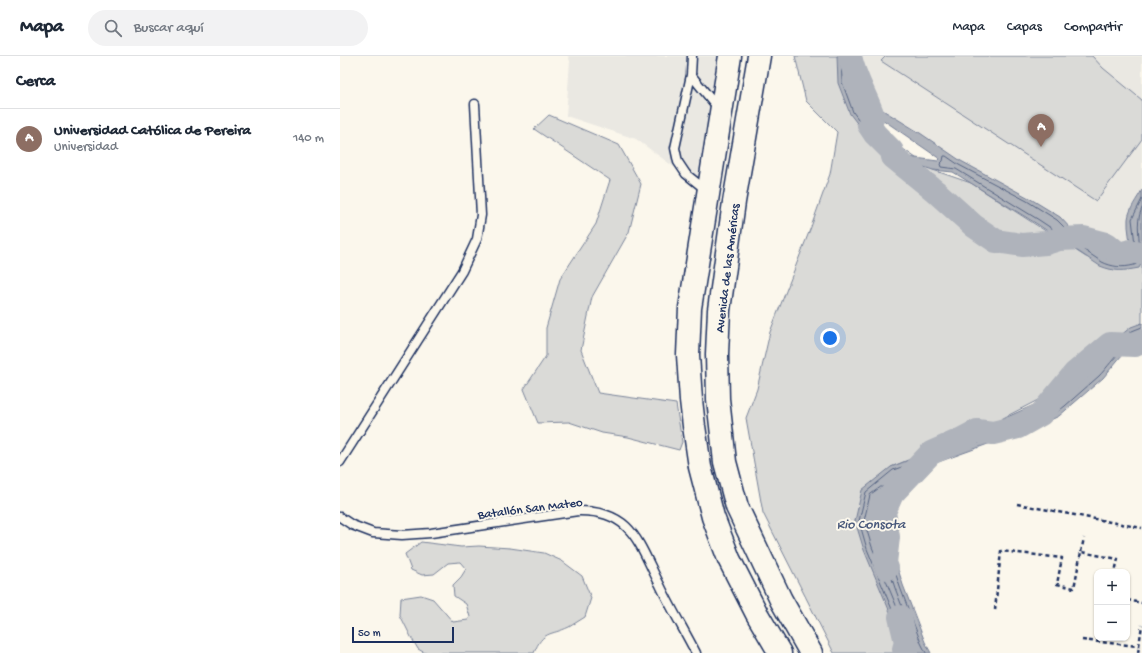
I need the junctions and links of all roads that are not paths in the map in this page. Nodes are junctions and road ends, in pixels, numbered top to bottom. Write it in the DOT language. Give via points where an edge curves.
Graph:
graph roads {
  1 [pos="692,56"];
  2 [pos="730,56"];
  3 [pos="759,56"];
  4 [pos="691,75"];
  5 [pos="475,104"];
  6 [pos="721,112"];
  7 [pos="708,192"];
  8 [pos="340,462"];
  9 [pos="340,517"];
  10 [pos="696,653"];
  11 [pos="780,653"];
  12 [pos="811,653"];
  1 -- 4 [label="lane"];
  2 -- 6 [label="main road"];
  3 -- 12 [label="main road, Avenida de las Américas" via="718,310 718,399 724,462 737,507 781,600"];
  4 -- 6 [label="lane"];
  4 -- 7 [label="lane" via="676,148 678,162 686,174"];
  5 -- 8 [label="lane" via="481,215 477,239 462,271"];
  6 -- 7 [label="main road"];
  7 -- 11 [label="main road" via="690,308 688,355 700,467 713,516 729,559"];
  9 -- 10 [label="lane, Batallón San Mateo" via="373,533 402,535 578,511 609,516 628,528 639,543"];
}
